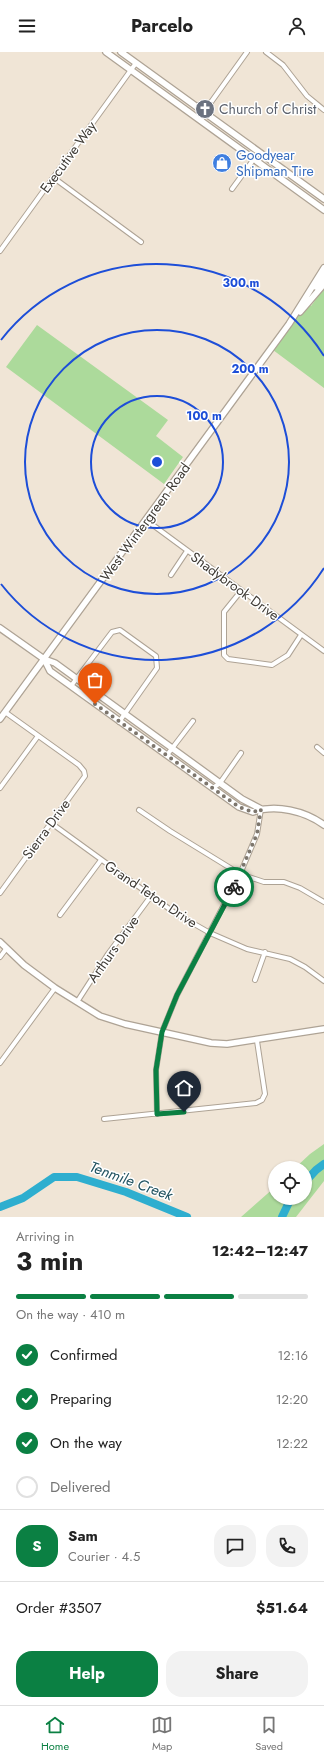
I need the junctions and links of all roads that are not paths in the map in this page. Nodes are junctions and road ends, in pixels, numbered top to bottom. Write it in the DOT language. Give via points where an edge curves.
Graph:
graph roads {
  1 [pos="106,52"];
  2 [pos="121,52"];
  3 [pos="247,52"];
  4 [pos="266,52"];
  5 [pos="136,63"];
  6 [pos="131,70"];
  7 [pos="324,110"];
  8 [pos="204,112"];
  9 [pos="201,121"];
  10 [pos="259,152"];
  11 [pos="254,159"];
  12 [pos="54,178"];
  13 [pos="232,190"];
  14 [pos="324,199"];
  15 [pos="324,210"];
  16 [pos="141,242"];
  17 [pos="0,251"];
  18 [pos="324,268"];
  19 [pos="324,276"];
  20 [pos="324,284"];
  21 [pos="301,311"];
  22 [pos="289,324"];
  23 [pos="146,520"];
  24 [pos="187,551"];
  25 [pos="171,575"];
  26 [pos="241,591"];
  27 [pos="0,628"];
  28 [pos="302,635"];
  29 [pos="324,651"];
  30 [pos="44,659"];
  31 [pos="76,679"];
  32 [pos="71,686"];
  33 [pos="5,712"];
  34 [pos="124,714"];
  35 [pos="0,719"];
  36 [pos="193,721"];
  37 [pos="120,722"];
  38 [pos="38,736"];
  39 [pos="317,747"];
  40 [pos="172,748"];
  41 [pos="324,752"];
  42 [pos="241,753"];
  43 [pos="167,755"];
  44 [pos="220,783"];
  45 [pos="0,788"];
  46 [pos="213,788"];
  47 [pos="261,809"];
  48 [pos="139,810"];
  49 [pos="51,823"];
  50 [pos="324,825"];
  51 [pos="101,860"];
  52 [pos="240,874"];
  53 [pos="0,893"];
  54 [pos="151,896"];
  55 [pos="324,902"];
  56 [pos="60,915"];
  57 [pos="210,933"];
  58 [pos="0,942"];
  59 [pos="6,949"];
  60 [pos="265,952"];
  61 [pos="0,957"];
  62 [pos="255,980"];
  63 [pos="324,981"];
  64 [pos="55,988"];
  65 [pos="77,1002"];
  66 [pos="324,1029"];
  67 [pos="162,1032"];
  68 [pos="256,1041"];
  69 [pos="0,1063"];
  70 [pos="157,1114"];
  71 [pos="104,1119"];
  1 -- 6 [label="main road"];
  2 -- 5 [label="main road"];
  3 -- 8 [label="street"];
  4 -- 7 [label="street" via="283,66 307,96"];
  5 -- 6 [label="street, Executive Way"];
  5 -- 8 [label="main road"];
  6 -- 9 [label="main road"];
  6 -- 12 [label="street, Executive Way"];
  8 -- 9 [label="street"];
  8 -- 10 [label="main road"];
  9 -- 11 [label="main road"];
  10 -- 11 [label="street"];
  10 -- 14 [label="main road"];
  11 -- 13 [label="street"];
  11 -- 15 [label="main road"];
  12 -- 16 [label="street"];
  12 -- 17 [label="street, Executive Way"];
  18 -- 22 [label="main road, West Wintergreen Road"];
  19 -- 21 [label="main road"];
  20 -- 21 [label="main road, West Wintergreen Road"];
  21 -- 22 [label="main road, West Wintergreen Road"];
  22 -- 23 [label="main road, West Wintergreen Road"];
  23 -- 24 [label="street, Shadybrook Drive"];
  23 -- 30 [label="main road, West Wintergreen Road"];
  24 -- 25 [label="street"];
  24 -- 26 [label="street, Shadybrook Drive"];
  26 -- 28 [label="street, Shadybrook Drive"];
  26 -- 28 [label="street" via="224,612 224,655 228,659 272,665 288,655"];
  27 -- 30 [label="main road"];
  28 -- 29 [label="street, Shadybrook Drive"];
  30 -- 31 [label="main road" via="55,663"];
  30 -- 32 [label="main road" via="50,671"];
  30 -- 33 [label="main road, West Wintergreen Road"];
  31 -- 32 [label="street"];
  31 -- 34 [label="main road"];
  31 -- 34 [label="street" via="112,632 120,630 140,643 156,656 157,668"];
  32 -- 37 [label="main road"];
  33 -- 35 [label="main road, West Wintergreen Road"];
  33 -- 38 [label="street"];
  34 -- 37 [label="street"];
  34 -- 40 [label="main road"];
  36 -- 40 [label="street"];
  37 -- 43 [label="main road"];
  38 -- 45 [label="street"];
  38 -- 49 [label="street, Sierra Drive" via="79,765 85,776"];
  39 -- 41 [label="street"];
  40 -- 43 [label="street"];
  40 -- 44 [label="main road"];
  42 -- 44 [label="street"];
  43 -- 46 [label="main road"];
  44 -- 46 [label="street"];
  44 -- 47 [label="main road"];
  46 -- 47 [label="main road" via="239,807 253,812"];
  47 -- 50 [label="main road" via="300,812"];
  47 -- 52 [label="street" via="257,834"];
  48 -- 52 [label="street"];
  49 -- 51 [label="street, Grand Teton Drive"];
  49 -- 53 [label="street, Sierra Drive"];
  51 -- 54 [label="street, Grand Teton Drive"];
  51 -- 56 [label="street"];
  52 -- 55 [label="street" via="264,882 284,882"];
  52 -- 57 [label="street"];
  54 -- 57 [label="street, Grand Teton Drive"];
  54 -- 65 [label="street, Arthurs Drive" via="112,948"];
  57 -- 60 [label="street, Grand Teton Drive" via="247,949"];
  57 -- 67 [label="street" via="177,995"];
  58 -- 59 [label="main road"];
  59 -- 61 [label="street"];
  59 -- 64 [label="main road"];
  60 -- 62 [label="street"];
  60 -- 63 [label="street, Grand Teton Drive" via="290,959"];
  64 -- 65 [label="main road"];
  64 -- 69 [label="street"];
  65 -- 67 [label="main road" via="100,1016"];
  66 -- 68 [label="main road"];
  67 -- 68 [label="main road" via="210,1043"];
  67 -- 70 [label="street" via="156,1070"];
  68 -- 70 [label="street" via="265,1094 262,1100 224,1108"];
  70 -- 71 [label="street"];
}
